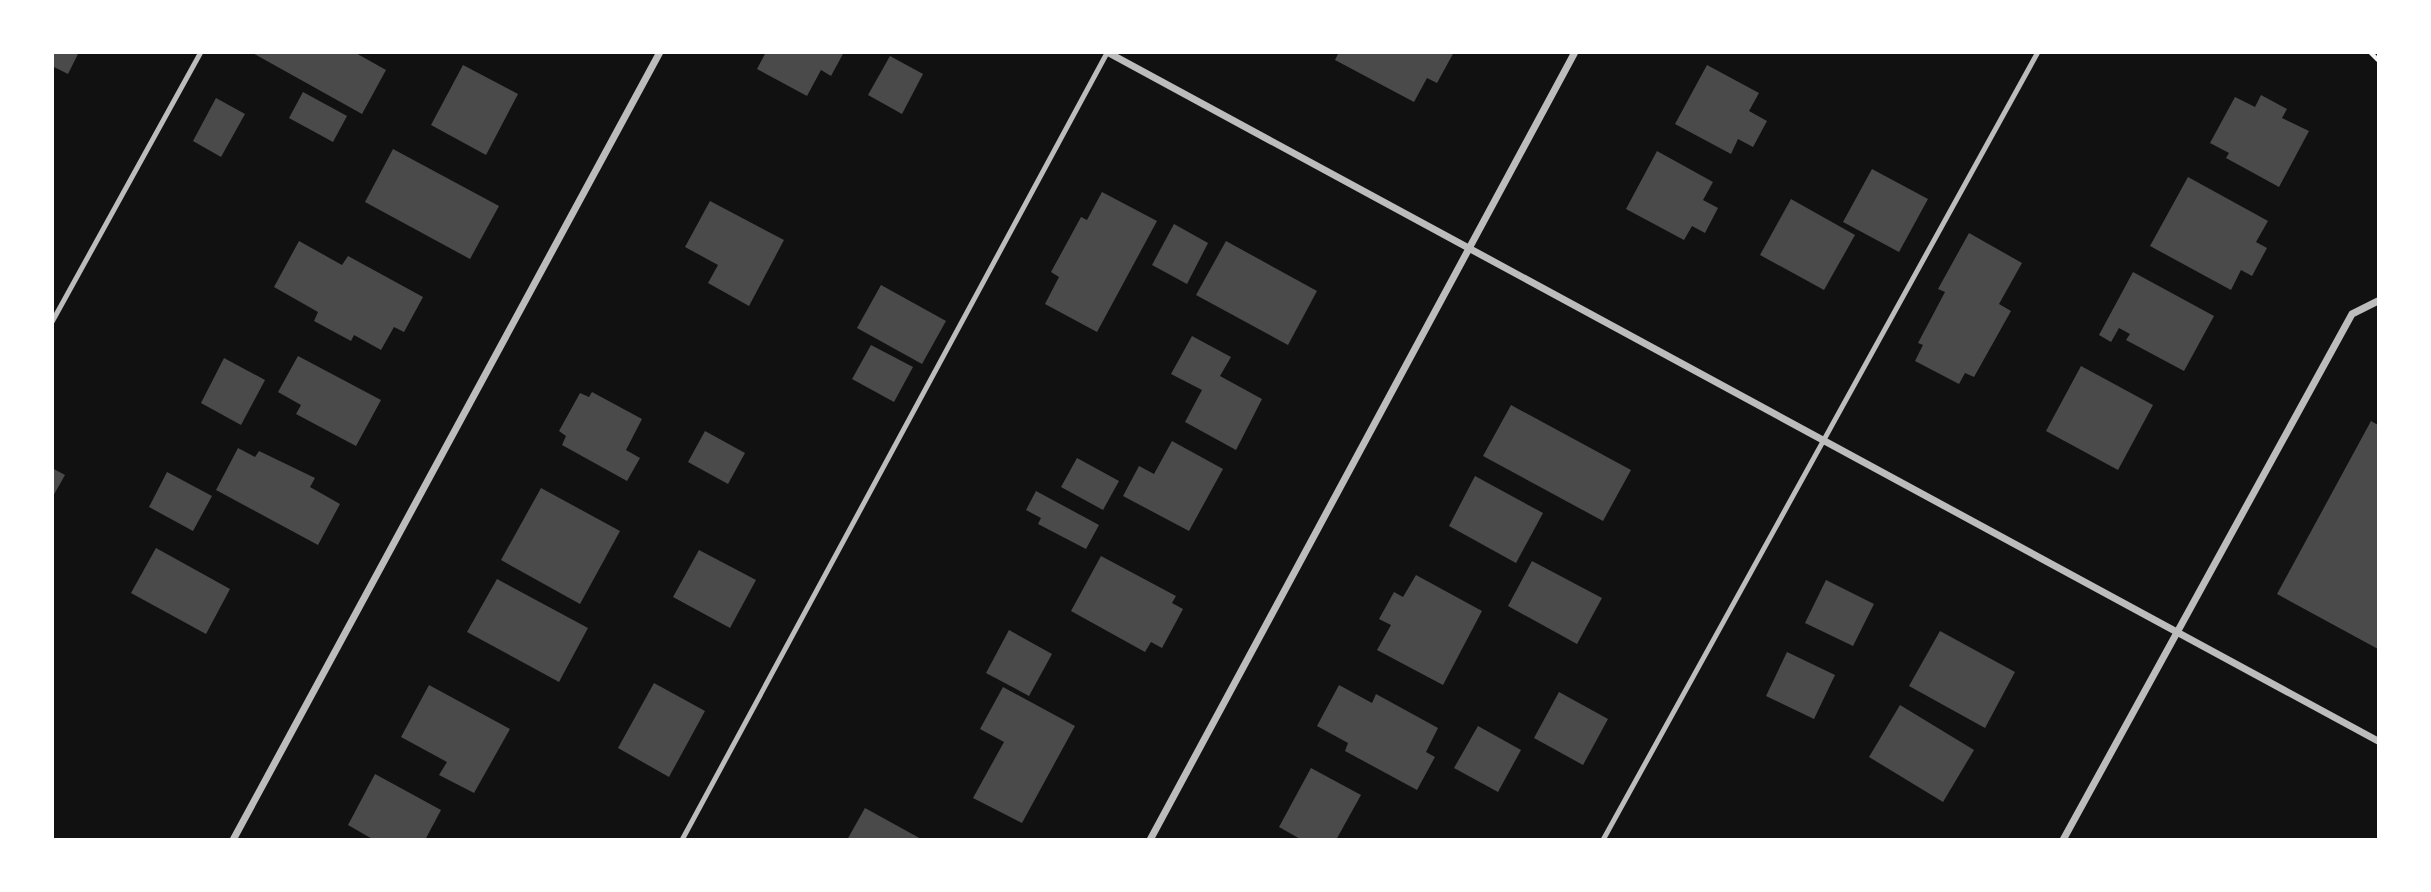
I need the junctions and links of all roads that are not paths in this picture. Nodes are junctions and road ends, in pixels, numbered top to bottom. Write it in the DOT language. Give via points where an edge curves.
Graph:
graph roads {
  1 [pos="201,52"];
  2 [pos="660,52"];
  3 [pos="1575,52"];
  4 [pos="2038,52"];
  5 [pos="1107,53"];
  6 [pos="1469,249"];
  7 [pos="2378,300"];
  8 [pos="52,322"];
  9 [pos="1823,441"];
  10 [pos="2179,633"];
  11 [pos="2378,741"];
  12 [pos="233,839"];
  13 [pos="682,839"];
  14 [pos="1150,839"];
  15 [pos="1603,839"];
  16 [pos="2063,839"];
  1 -- 8 [label="lane"];
  2 -- 12 [label="street"];
  3 -- 6 [label="street"];
  4 -- 9 [label="lane"];
  5 -- 6 [label="street"];
  5 -- 13 [label="lane"];
  6 -- 9 [label="street"];
  6 -- 14 [label="street"];
  7 -- 10 [label="street" via="2352,314"];
  9 -- 10 [label="street"];
  9 -- 15 [label="lane"];
  10 -- 11 [label="street"];
  10 -- 16 [label="street"];
}
